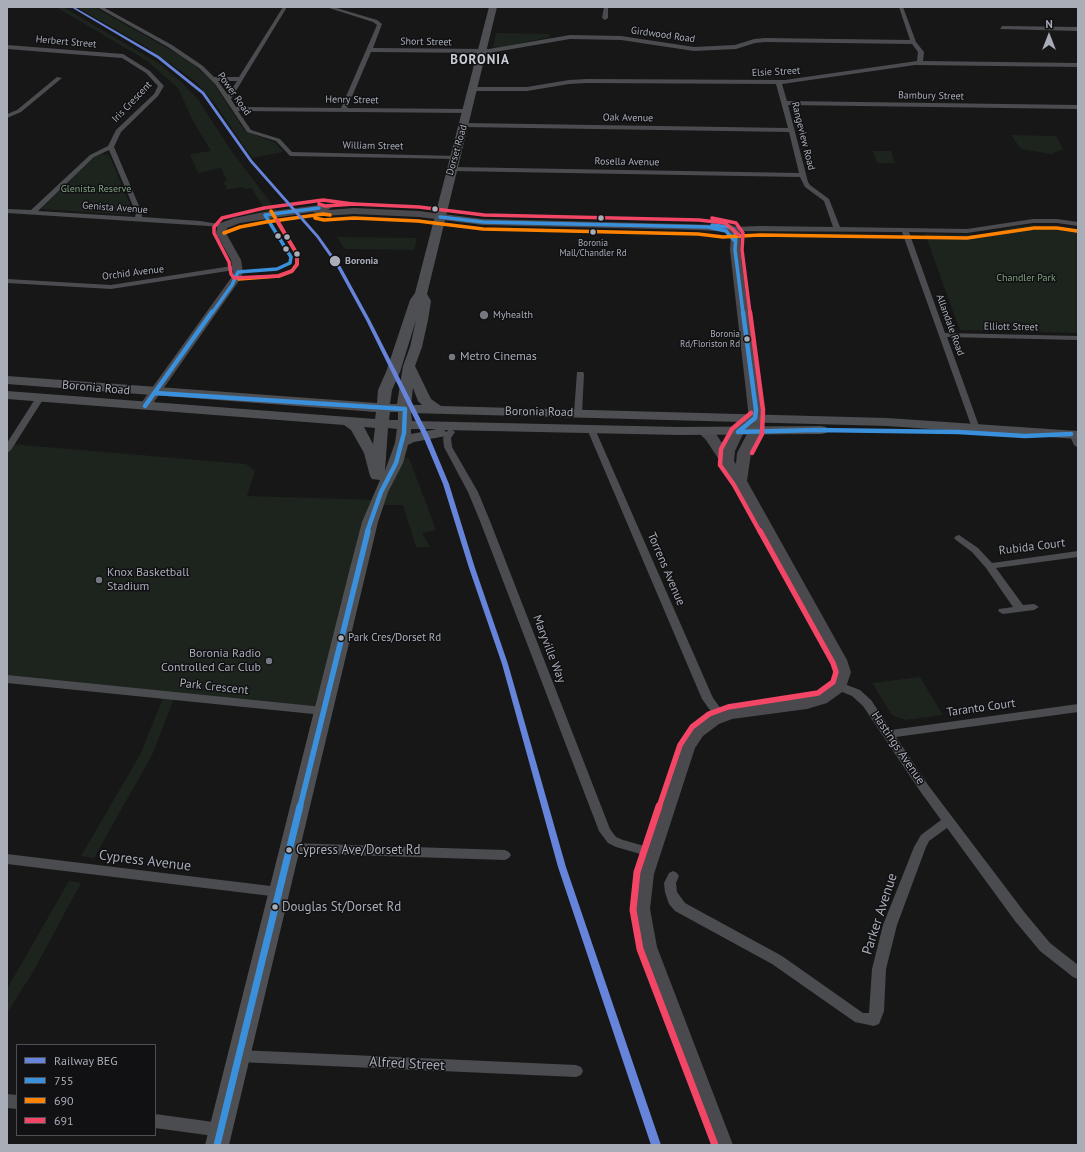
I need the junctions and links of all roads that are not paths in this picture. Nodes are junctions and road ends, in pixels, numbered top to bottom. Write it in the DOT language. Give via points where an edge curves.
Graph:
graph roads {
  1 [pos="100,7"];
  2 [pos="285,7"];
  3 [pos="328,7"];
  4 [pos="493,7"];
  5 [pos="606,7"];
  6 [pos="901,7"];
  7 [pos="605,18"];
  8 [pos="1002,28"];
  9 [pos="1078,29"];
  10 [pos="913,42"];
  11 [pos="7,47"];
  12 [pos="369,50"];
  13 [pos="483,51"];
  14 [pos="123,56"];
  15 [pos="920,63"];
  16 [pos="1078,65"];
  17 [pos="59,78"];
  18 [pos="214,79"];
  19 [pos="240,79"];
  20 [pos="779,83"];
  21 [pos="473,89"];
  22 [pos="228,99"];
  23 [pos="784,102"];
  24 [pos="1078,107"];
  25 [pos="235,109"];
  26 [pos="344,109"];
  27 [pos="468,111"];
  28 [pos="7,116"];
  29 [pos="7,121"];
  30 [pos="465,125"];
  31 [pos="791,130"];
  32 [pos="111,147"];
  33 [pos="290,154"];
  34 [pos="456,158"];
  35 [pos="452,169"];
  36 [pos="802,175"];
  37 [pos="7,211"];
  38 [pos="32,213"];
  39 [pos="440,217"];
  40 [pos="138,219"];
  41 [pos="1078,224"];
  42 [pos="222,226"];
  43 [pos="836,229"];
  44 [pos="905,231"];
  45 [pos="730,232"];
  46 [pos="238,267"];
  47 [pos="7,281"];
  48 [pos="421,294"];
  49 [pos="943,336"];
  50 [pos="1078,338"];
  51 [pos="409,366"];
  52 [pos="580,374"];
  53 [pos="7,380"];
  54 [pos="385,390"];
  55 [pos="155,393"];
  56 [pos="7,395"];
  57 [pos="40,398"];
  58 [pos="302,404"];
  59 [pos="146,406"];
  60 [pos="383,408"];
  61 [pos="405,409"];
  62 [pos="439,410"];
  63 [pos="578,413"];
  64 [pos="678,416"];
  65 [pos="348,422"];
  66 [pos="382,424"];
  67 [pos="405,425"];
  68 [pos="755,425"];
  69 [pos="975,426"];
  70 [pos="512,428"];
  71 [pos="540,428"];
  72 [pos="591,429"];
  73 [pos="644,431"];
  74 [pos="679,431"];
  75 [pos="704,431"];
  76 [pos="451,432"];
  77 [pos="738,432"];
  78 [pos="1075,437"];
  79 [pos="402,443"];
  80 [pos="7,450"];
  81 [pos="727,463"];
  82 [pos="740,481"];
  83 [pos="379,484"];
  84 [pos="959,538"];
  85 [pos="1078,554"];
  86 [pos="990,566"];
  87 [pos="1034,608"];
  88 [pos="1020,609"];
  89 [pos="1004,611"];
  90 [pos="7,679"];
  91 [pos="838,686"];
  92 [pos="1078,708"];
  93 [pos="323,711"];
  94 [pos="721,716"];
  95 [pos="888,734"];
  96 [pos="949,820"];
  97 [pos="290,848"];
  98 [pos="504,855"];
  99 [pos="649,857"];
  100 [pos="7,859"];
  101 [pos="673,876"];
  102 [pos="279,892"];
  103 [pos="1078,973"];
  104 [pos="239,1056"];
  105 [pos="576,1071"];
  106 [pos="156,1121"];
  107 [pos="219,1138"];
  108 [pos="722,1145"];
  1 -- 18 [label="street, Power Road" via="180,52"];
  2 -- 19 [label="street"];
  3 -- 12 [label="street" via="380,23"];
  4 -- 13 [label="main road, Dorset Road"];
  5 -- 7 [label="street"];
  6 -- 10 [label="street"];
  8 -- 9 [label="street"];
  10 -- 13 [label="street, Girdwood Road" via="765,40 736,47 694,49 620,38 570,37"];
  10 -- 15 [label="street" via="921,52"];
  11 -- 14 [label="street, Herbert Street"];
  12 -- 13 [label="street, Short Street"];
  12 -- 26 [label="street"];
  13 -- 21 [label="main road, Dorset Road"];
  14 -- 32 [label="street, Iris Crescent" via="148,72 161,86 156,95 118,131"];
  15 -- 16 [label="street, Elsie Street"];
  15 -- 20 [label="street, Elsie Street"];
  17 -- 28 [label="street" via="19,111"];
  18 -- 19 [label="street"];
  18 -- 22 [label="street, Power Road"];
  19 -- 22 [label="street"];
  20 -- 21 [label="street, Elsie Street" via="587,80 527,89"];
  20 -- 23 [label="street, Rangeview Road"];
  21 -- 27 [label="main road, Dorset Road"];
  22 -- 25 [label="street, Power Road"];
  23 -- 24 [label="street, Bambury Street"];
  23 -- 31 [label="street, Rangeview Road"];
  25 -- 26 [label="street, Henry Street"];
  25 -- 33 [label="street, Power Road" via="249,131 278,140"];
  26 -- 27 [label="street, Henry Street"];
  27 -- 30 [label="main road, Dorset Road"];
  28 -- 29 [label="street"];
  30 -- 31 [label="street, Oak Avenue"];
  30 -- 34 [label="main road, Dorset Road"];
  31 -- 36 [label="street, Rangeview Road"];
  32 -- 38 [label="street" via="92,156"];
  32 -- 40 [label="street" via="139,213"];
  33 -- 34 [label="street, William Street"];
  34 -- 35 [label="main road, Dorset Road"];
  35 -- 36 [label="street, Rosella Avenue"];
  35 -- 39 [label="main road, Dorset Road"];
  36 -- 43 [label="street, Rangeview Road" via="807,186 827,200"];
  37 -- 38 [label="street, Genista Avenue"];
  38 -- 40 [label="street, Genista Avenue"];
  39 -- 42 [label="main road" via="331,210 324,213 318,210 278,213 238,220"];
  39 -- 45 [label="main road" via="483,222 698,227"];
  39 -- 48 [label="main road, Dorset Road"];
  40 -- 42 [label="street, Genista Avenue"];
  41 -- 44 [label="street" via="1033,221 979,230"];
  42 -- 46 [label="main road" via="221,233"];
  43 -- 44 [label="street"];
  43 -- 45 [label="street" via="760,228"];
  44 -- 49 [label="street, Allandale Road"];
  45 -- 68 [label="main road" via="751,369"];
  46 -- 47 [label="street, Orchid Avenue" via="111,287"];
  46 -- 55 [label="main road" via="232,285"];
  48 -- 51 [label="main road, Dorset Road" via="425,301 421,332"];
  48 -- 54 [label="main road, Dorset Road" via="416,300"];
  49 -- 50 [label="street, Elliott Street"];
  49 -- 69 [label="street, Allandale Road"];
  51 -- 61 [label="main road, Dorset Road"];
  51 -- 62 [label="main road" via="425,401"];
  52 -- 63 [label="street"];
  53 -- 55 [label="main road, Boronia Road"];
  54 -- 58 [label="main road" via="378,396 358,401"];
  54 -- 60 [label="main road, Dorset Road"];
  55 -- 58 [label="main road, Boronia Road"];
  55 -- 59 [label="main road"];
  56 -- 57 [label="main road, Boronia Road"];
  57 -- 59 [label="main road, Boronia Road"];
  57 -- 80 [label="street"];
  58 -- 60 [label="main road, Boronia Road"];
  59 -- 65 [label="main road, Boronia Road"];
  60 -- 61 [label="main road, Boronia Road"];
  60 -- 66 [label="main road, Dorset Road"];
  61 -- 62 [label="main road, Boronia Road"];
  61 -- 67 [label="main road, Dorset Road"];
  62 -- 63 [label="main road, Boronia Road"];
  63 -- 64 [label="main road, Boronia Road"];
  63 -- 71 [label="main road" via="570,421"];
  63 -- 73 [label="main road" via="595,421"];
  64 -- 68 [label="main road, Boronia Road"];
  64 -- 74 [label="main road"];
  65 -- 66 [label="main road, Boronia Road"];
  65 -- 83 [label="main road" via="354,424 360,432 371,453"];
  66 -- 67 [label="main road, Boronia Road"];
  66 -- 83 [label="main road, Dorset Road"];
  67 -- 70 [label="main road, Boronia Road"];
  67 -- 79 [label="main road, Dorset Road"];
  68 -- 69 [label="main road, Boronia Road"];
  68 -- 77 [label="main road, Boronia Road"];
  68 -- 78 [label="main road, Boronia Road" via="817,430"];
  68 -- 82 [label="main road" via="744,453"];
  69 -- 78 [label="main road, Boronia Road"];
  70 -- 71 [label="main road, Boronia Road"];
  70 -- 76 [label="main road, Boronia Road"];
  71 -- 72 [label="main road, Boronia Road"];
  72 -- 73 [label="main road, Boronia Road"];
  72 -- 94 [label="street, Torrens Avenue" via="708,699"];
  73 -- 74 [label="main road, Boronia Road"];
  74 -- 75 [label="main road, Boronia Road"];
  75 -- 77 [label="main road, Boronia Road"];
  75 -- 81 [label="main road" via="711,437"];
  76 -- 79 [label="main road, Boronia Road" via="408,439"];
  76 -- 99 [label="street, Maryville Way" via="447,438 448,447 486,521 605,830 612,840"];
  77 -- 81 [label="main road" via="728,451"];
  79 -- 83 [label="main road, Dorset Road" via="391,475"];
  81 -- 82 [label="main road"];
  82 -- 91 [label="main road" via="840,660 843,672"];
  83 -- 93 [label="main road, Dorset Road"];
  84 -- 86 [label="street, Rubida Court" via="976,550"];
  85 -- 86 [label="street, Rubida Court"];
  86 -- 88 [label="street, Rubida Court"];
  87 -- 88 [label="street"];
  88 -- 89 [label="street"];
  90 -- 93 [label="street, Park Crescent"];
  91 -- 94 [label="main road" via="827,696 815,701"];
  91 -- 95 [label="street, Hastings Avenue" via="856,693 867,703"];
  92 -- 95 [label="street, Taranto Court"];
  93 -- 97 [label="main road, Dorset Road"];
  94 -- 99 [label="main road" via="706,724 694,735 687,747"];
  95 -- 96 [label="street, Hastings Avenue"];
  96 -- 101 [label="street, Parker Avenue" via="925,838 890,925 879,969 877,1011 874,1020 860,1018 777,960 680,906 671,892 670,883"];
  96 -- 103 [label="street" via="1036,937 1055,956"];
  97 -- 98 [label="street"];
  97 -- 102 [label="main road, Dorset Road"];
  99 -- 108 [label="main road" via="640,900 643,932"];
  100 -- 102 [label="street, Cypress Avenue"];
  102 -- 104 [label="main road, Dorset Road"];
  104 -- 105 [label="street, Alfred Street"];
  104 -- 107 [label="main road, Dorset Road"];
  106 -- 107 [label="street"];
}
